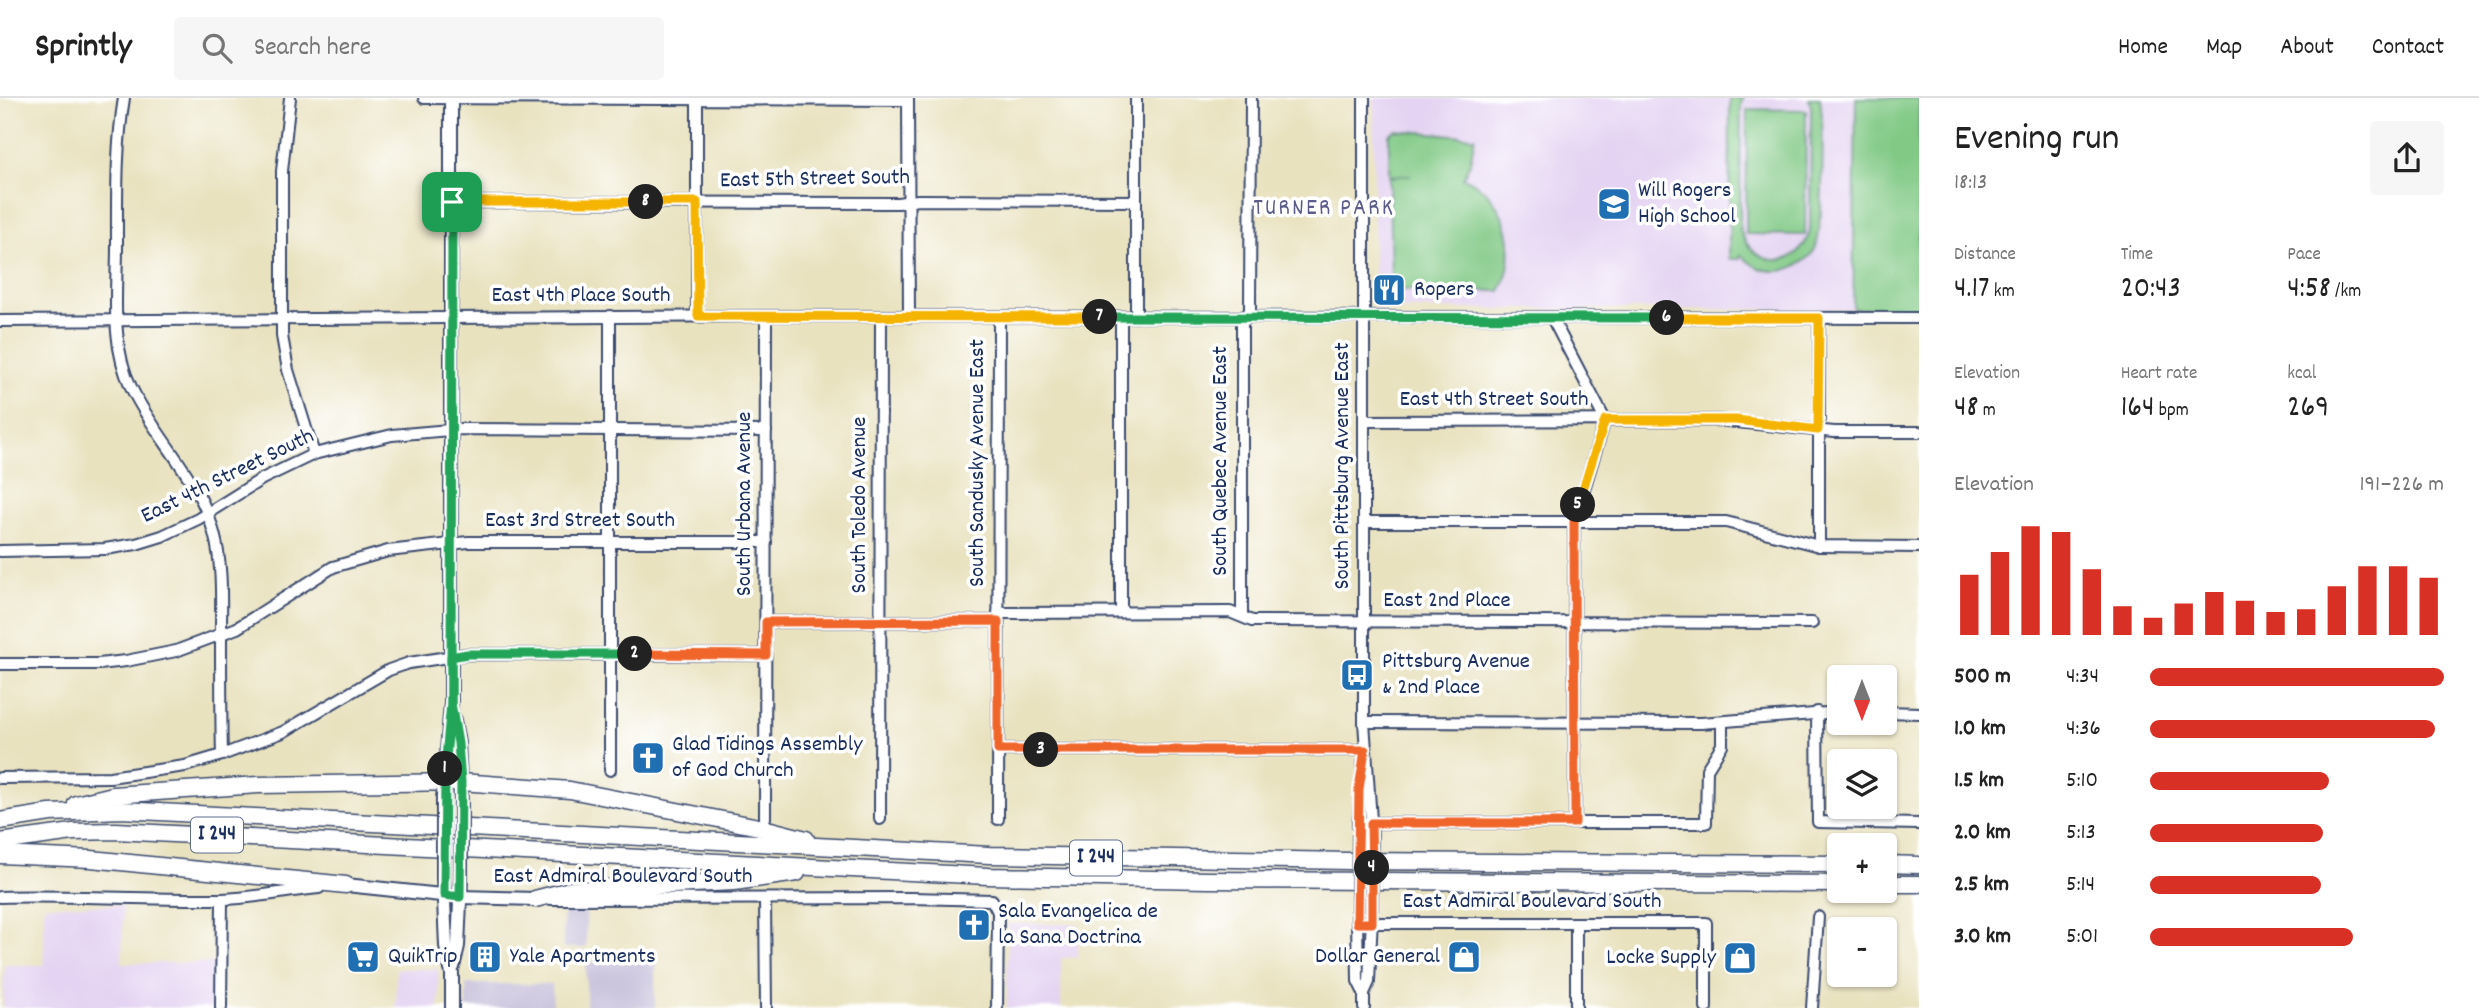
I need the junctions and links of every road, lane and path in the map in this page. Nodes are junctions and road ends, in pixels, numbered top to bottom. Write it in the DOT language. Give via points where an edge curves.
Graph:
graph roads {
  1 [pos="124,98"];
  2 [pos="290,98"];
  3 [pos="424,98"];
  4 [pos="1136,98"];
  5 [pos="1251,98"];
  6 [pos="1364,98"];
  7 [pos="451,99"];
  8 [pos="697,99"];
  9 [pos="908,99"];
  10 [pos="908,201"];
  11 [pos="1136,201"];
  12 [pos="452,202"];
  13 [pos="697,202"];
  14 [pos="610,316"];
  15 [pos="698,316"];
  16 [pos="766,316"];
  17 [pos="451,317"];
  18 [pos="881,317"];
  19 [pos="909,317"];
  20 [pos="999,317"];
  21 [pos="1121,317"];
  22 [pos="1136,317"];
  23 [pos="1246,317"];
  24 [pos="1364,318"];
  25 [pos="1552,318"];
  26 [pos="1819,318"];
  27 [pos="1919,318"];
  28 [pos="282,319"];
  29 [pos="116,320"];
  30 [pos="0,321"];
  31 [pos="1605,420"];
  32 [pos="1364,421"];
  33 [pos="610,429"];
  34 [pos="1818,430"];
  35 [pos="451,431"];
  36 [pos="766,431"];
  37 [pos="1919,432"];
  38 [pos="314,454"];
  39 [pos="207,513"];
  40 [pos="1364,522"];
  41 [pos="1574,522"];
  42 [pos="610,542"];
  43 [pos="766,542"];
  44 [pos="451,544"];
  45 [pos="1819,546"];
  46 [pos="1919,547"];
  47 [pos="0,551"];
  48 [pos="1121,612"];
  49 [pos="1242,616"];
  50 [pos="998,617"];
  51 [pos="1364,621"];
  52 [pos="766,622"];
  53 [pos="881,622"];
  54 [pos="1576,622"];
  55 [pos="1812,623"];
  56 [pos="221,635"];
  57 [pos="609,654"];
  58 [pos="766,655"];
  59 [pos="451,657"];
  60 [pos="0,664"];
  61 [pos="451,703"];
  62 [pos="1817,712"];
  63 [pos="1827,712"];
  64 [pos="1897,712"];
  65 [pos="1919,713"];
  66 [pos="1364,722"];
  67 [pos="1576,722"];
  68 [pos="1722,722"];
  69 [pos="998,750"];
  70 [pos="1365,750"];
  71 [pos="222,755"];
  72 [pos="610,770"];
  73 [pos="0,778"];
  74 [pos="443,782"];
  75 [pos="461,782"];
  76 [pos="765,818"];
  77 [pos="880,819"];
  78 [pos="998,819"];
  79 [pos="7,820"];
  80 [pos="1575,823"];
  81 [pos="1919,824"];
  82 [pos="1358,828"];
  83 [pos="1372,828"];
  84 [pos="0,842"];
  85 [pos="842,848"];
  86 [pos="0,855"];
  87 [pos="1919,859"];
  88 [pos="1897,863"];
  89 [pos="1827,864"];
  90 [pos="1897,864"];
  91 [pos="1919,865"];
  92 [pos="827,868"];
  93 [pos="1827,884"];
  94 [pos="1897,884"];
  95 [pos="1919,884"];
  96 [pos="346,885"];
  97 [pos="1897,886"];
  98 [pos="1919,891"];
  99 [pos="444,895"];
  100 [pos="0,897"];
  101 [pos="460,897"];
  102 [pos="222,899"];
  103 [pos="535,899"];
  104 [pos="765,899"];
  105 [pos="1818,917"];
  106 [pos="1357,918"];
  107 [pos="1372,918"];
  108 [pos="1576,923"];
  109 [pos="452,974"];
  110 [pos="1364,993"];
  111 [pos="452,1005"];
  112 [pos="221,1008"];
  113 [pos="766,1008"];
  114 [pos="997,1008"];
  115 [pos="1364,1008"];
  116 [pos="1576,1008"];
  117 [pos="1706,1008"];
  118 [pos="1812,1008"];
  1 -- 29 [label="street" via="118,138"];
  2 -- 28 [label="street" via="282,171"];
  3 -- 7 [label="street"];
  4 -- 11 [label="street"];
  5 -- 23 [label="street, South Quebec Avenue East" via="1250,310"];
  6 -- 24 [label="street, South Pittsburg Avenue East"];
  7 -- 8 [label="street"];
  7 -- 12 [label="main road"];
  8 -- 9 [label="street"];
  8 -- 13 [label="street"];
  9 -- 10 [label="street"];
  10 -- 11 [label="street, East 5th Street South"];
  10 -- 13 [label="street, East 5th Street South"];
  10 -- 19 [label="street"];
  11 -- 22 [label="street"];
  12 -- 13 [label="street, East 5th Street South"];
  12 -- 17 [label="main road"];
  13 -- 15 [label="street"];
  14 -- 15 [label="street, East 4th Place South"];
  14 -- 17 [label="street, East 4th Place South"];
  14 -- 33 [label="street"];
  15 -- 16 [label="street, East 4th Place South"];
  16 -- 18 [label="street, East 4th Place South"];
  16 -- 36 [label="street, South Urbana Avenue"];
  17 -- 28 [label="street, East 4th Place South"];
  17 -- 35 [label="main road"];
  18 -- 19 [label="street, East 4th Place South"];
  18 -- 53 [label="street, South Toledo Avenue"];
  19 -- 20 [label="street, East 4th Place South"];
  20 -- 21 [label="street, East 4th Place South"];
  20 -- 50 [label="street, South Sandusky Avenue East"];
  21 -- 22 [label="street, East 4th Place South"];
  21 -- 48 [label="street"];
  22 -- 23 [label="street, East 4th Place South"];
  23 -- 24 [label="street, East 4th Place South"];
  23 -- 49 [label="street, South Quebec Avenue East" via="1242,324"];
  24 -- 25 [label="street, East 4th Place South"];
  24 -- 32 [label="street, South Pittsburg Avenue East"];
  25 -- 26 [label="street, East 4th Place South"];
  25 -- 31 [label="street"];
  26 -- 27 [label="street, East 4th Place South"];
  26 -- 34 [label="street"];
  28 -- 29 [label="street, East 4th Place South"];
  28 -- 38 [label="street" via="288,370"];
  29 -- 30 [label="street, East 4th Place South"];
  29 -- 39 [label="street" via="127,380"];
  31 -- 32 [label="street, East 4th Street South"];
  31 -- 34 [label="street, East 4th Street South" via="1736,420"];
  31 -- 41 [label="street"];
  32 -- 40 [label="street, South Pittsburg Avenue East"];
  33 -- 35 [label="street, East 4th Street South"];
  33 -- 36 [label="street, East 4th Street South"];
  33 -- 42 [label="street"];
  34 -- 37 [label="street, East 4th Street South"];
  34 -- 45 [label="street"];
  35 -- 38 [label="street, East 4th Street South" via="392,435"];
  35 -- 44 [label="main road"];
  36 -- 43 [label="street, South Urbana Avenue"];
  38 -- 39 [label="street, East 4th Street South"];
  39 -- 47 [label="street, East 4th Street South" via="162,536 125,546"];
  39 -- 56 [label="street" via="221,571"];
  40 -- 41 [label="street"];
  40 -- 51 [label="street, South Pittsburg Avenue East"];
  41 -- 45 [label="street" via="1726,523"];
  41 -- 54 [label="street"];
  42 -- 43 [label="street, East 3rd Street South"];
  42 -- 44 [label="street, East 3rd Street South"];
  42 -- 57 [label="street"];
  43 -- 52 [label="street, South Urbana Avenue"];
  44 -- 56 [label="street, East 3rd Street South" via="388,551 333,568"];
  44 -- 59 [label="main road"];
  45 -- 46 [label="street"];
  48 -- 49 [label="street, East 2nd Place" via="1230,612"];
  48 -- 50 [label="street, East 2nd Place"];
  49 -- 51 [label="street, East 2nd Place" via="1252,621"];
  50 -- 53 [label="street, East 2nd Place"];
  50 -- 69 [label="street, South Sandusky Avenue East"];
  51 -- 54 [label="street, East 2nd Place"];
  51 -- 66 [label="street, South Pittsburg Avenue East"];
  52 -- 53 [label="street, East 2nd Place"];
  52 -- 58 [label="street, South Urbana Avenue"];
  53 -- 77 [label="street, South Toledo Avenue"];
  54 -- 55 [label="street, East 2nd Place"];
  54 -- 67 [label="street"];
  56 -- 60 [label="street, East 3rd Street South" via="126,662"];
  56 -- 71 [label="street"];
  57 -- 58 [label="street"];
  57 -- 59 [label="street"];
  57 -- 72 [label="street"];
  58 -- 76 [label="street, South Urbana Avenue"];
  59 -- 61 [label="main road"];
  59 -- 71 [label="street" via="389,670 283,732"];
  61 -- 74 [label="main road"];
  61 -- 75 [label="main road"];
  62 -- 63 [label="street"];
  62 -- 68 [label="street"];
  62 -- 81 [label="street" via="1818,822"];
  64 -- 65 [label="street"];
  66 -- 67 [label="street"];
  66 -- 70 [label="street, South Pittsburg Avenue East"];
  67 -- 68 [label="street"];
  67 -- 80 [label="street"];
  68 -- 80 [label="street" via="1722,745 1707,769 1706,823"];
  69 -- 70 [label="street"];
  69 -- 78 [label="street, South Sandusky Avenue East"];
  70 -- 82 [label="street, South Pittsburg Avenue East"];
  70 -- 83 [label="street, South Pittsburg Avenue East"];
  71 -- 73 [label="street" via="185,766 110,777"];
  74 -- 75 [label="highway"];
  74 -- 79 [label="highway" via="298,783 113,795"];
  74 -- 99 [label="main road, bridge"];
  75 -- 85 [label="highway" via="570,790"];
  75 -- 101 [label="main road, bridge"];
  79 -- 85 [label="highway, I 244" via="133,810"];
  80 -- 83 [label="street"];
  82 -- 83 [label="street"];
  82 -- 106 [label="street, South Pittsburg Avenue East, bridge"];
  83 -- 107 [label="street, South Pittsburg Avenue East, bridge"];
  84 -- 92 [label="highway, I 244" via="73,832 165,832"];
  85 -- 89 [label="highway, I 244" via="1098,858"];
  86 -- 96 [label="highway" via="91,859"];
  87 -- 88 [label="highway"];
  90 -- 91 [label="highway"];
  92 -- 93 [label="highway, I 244" via="1108,879"];
  92 -- 103 [label="highway" via="734,883 570,890"];
  94 -- 95 [label="highway"];
  96 -- 99 [label="main road, East Admiral Boulevard South"];
  96 -- 102 [label="street, East Admiral Boulevard South"];
  97 -- 98 [label="highway"];
  99 -- 101 [label="main road, East Admiral Boulevard South"];
  99 -- 109 [label="main road"];
  100 -- 102 [label="street, East Admiral Boulevard South"];
  101 -- 103 [label="main road, East Admiral Boulevard South"];
  101 -- 109 [label="main road"];
  102 -- 112 [label="street"];
  103 -- 104 [label="street, East Admiral Boulevard South"];
  104 -- 113 [label="street"];
  104 -- 114 [label="street, East Admiral Boulevard South" via="911,898 995,903"];
  105 -- 118 [label="street"];
  106 -- 107 [label="street, East Admiral Boulevard South"];
  106 -- 110 [label="street, South Pittsburg Avenue East" via="1358,981"];
  107 -- 108 [label="street, East Admiral Boulevard South"];
  107 -- 110 [label="street, South Pittsburg Avenue East" via="1369,982"];
  108 -- 116 [label="street"];
  108 -- 117 [label="street, East Admiral Boulevard South" via="1706,923"];
  109 -- 111 [label="main road"];
  110 -- 115 [label="street, South Pittsburg Avenue East"];
}
